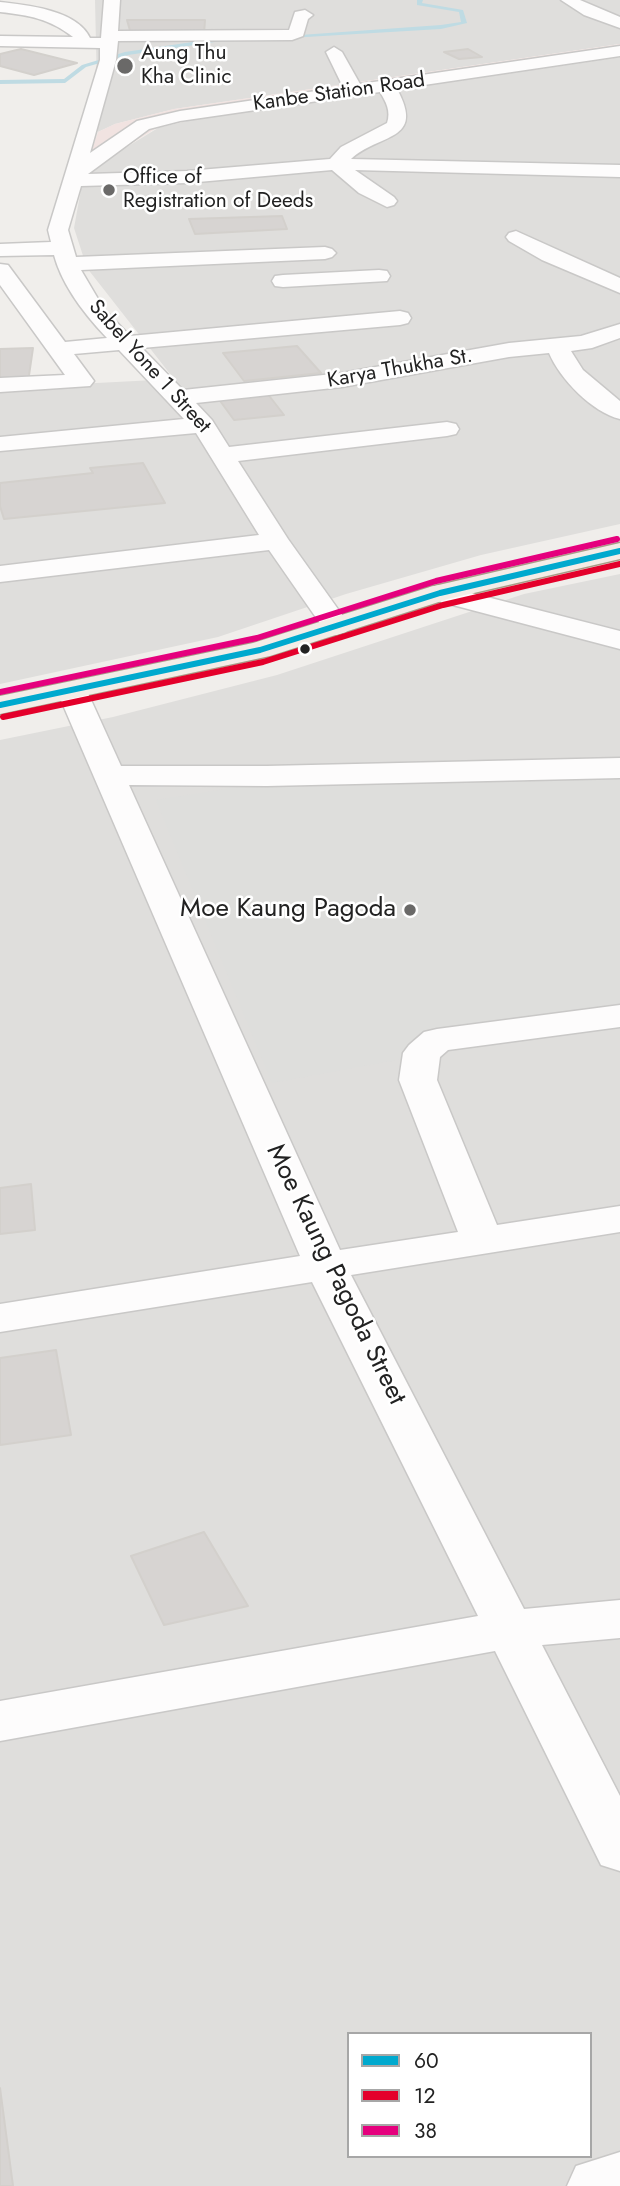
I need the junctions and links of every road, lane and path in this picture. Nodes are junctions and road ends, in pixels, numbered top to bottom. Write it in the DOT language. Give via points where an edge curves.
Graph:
graph roads {
  1 [pos="112,0"];
  2 [pos="569,0"];
  3 [pos="0,7"];
  4 [pos="305,15"];
  5 [pos="619,22"];
  6 [pos="0,28"];
  7 [pos="82,39"];
  8 [pos="110,39"];
  9 [pos="0,41"];
  10 [pos="44,42"];
  11 [pos="0,51"];
  12 [pos="620,51"];
  13 [pos="334,52"];
  14 [pos="590,55"];
  15 [pos="608,72"];
  16 [pos="386,86"];
  17 [pos="354,90"];
  18 [pos="336,164"];
  19 [pos="620,171"];
  20 [pos="73,177"];
  21 [pos="352,177"];
  22 [pos="466,187"];
  23 [pos="387,201"];
  24 [pos="0,231"];
  25 [pos="516,237"];
  26 [pos="63,247"];
  27 [pos="0,250"];
  28 [pos="325,253"];
  29 [pos="206,258"];
  30 [pos="0,270"];
  31 [pos="379,276"];
  32 [pos="212,282"];
  33 [pos="263,282"];
  34 [pos="620,286"];
  35 [pos="400,318"];
  36 [pos="620,331"];
  37 [pos="122,342"];
  38 [pos="558,347"];
  39 [pos="58,349"];
  40 [pos="0,385"];
  41 [pos="179,398"];
  42 [pos="620,412"];
  43 [pos="202,425"];
  44 [pos="447,429"];
  45 [pos="0,444"];
  46 [pos="223,455"];
  47 [pos="276,541"];
  48 [pos="620,551"];
  49 [pos="0,574"];
  50 [pos="440,593"];
  51 [pos="336,626"];
  52 [pos="620,640"];
  53 [pos="72,691"];
  54 [pos="0,705"];
  55 [pos="620,768"];
  56 [pos="108,775"];
  57 [pos="615,1024"];
  58 [pos="620,1219"];
  59 [pos="483,1242"];
  60 [pos="326,1267"];
  61 [pos="0,1318"];
  62 [pos="620,1619"];
  63 [pos="510,1629"];
  64 [pos="0,1721"];
  65 [pos="620,1849"];
  66 [pos="620,2181"];
  67 [pos="598,2186"];
  1 -- 8 [label="street"];
  2 -- 5 [label="street"];
  3 -- 7 [label="street" via="60,18"];
  4 -- 8 [label="street" via="292,35"];
  6 -- 7 [label="street"];
  7 -- 8 [label="street"];
  7 -- 10 [label="street"];
  8 -- 20 [label="street"];
  9 -- 10 [label="street"];
  10 -- 11 [label="street"];
  12 -- 14 [label="street, Kanbe Station Road"];
  13 -- 17 [label="street"];
  14 -- 15 [label="street"];
  14 -- 16 [label="street, Kanbe Station Road"];
  16 -- 17 [label="street, Kanbe Station Road"];
  16 -- 18 [label="street" via="398,103 390,133 348,151"];
  17 -- 20 [label="street, Kanbe Station Road" via="142,125"];
  18 -- 19 [label="street"];
  18 -- 20 [label="street" via="187,177"];
  18 -- 21 [label="street"];
  20 -- 26 [label="street"];
  21 -- 22 [label="street"];
  21 -- 23 [label="street"];
  24 -- 26 [label="street"];
  25 -- 34 [label="street"];
  26 -- 27 [label="street"];
  26 -- 29 [label="street"];
  26 -- 37 [label="street, Sabel Yone 1 Street" via="95,312"];
  28 -- 29 [label="street"];
  29 -- 32 [label="street"];
  30 -- 39 [label="street"];
  31 -- 33 [label="street"];
  35 -- 37 [label="street"];
  36 -- 38 [label="street, Karya Thukha St."];
  37 -- 39 [label="street"];
  37 -- 41 [label="street, Sabel Yone 1 Street"];
  38 -- 41 [label="street, Karya Thukha St." via="509,350 342,380"];
  38 -- 42 [label="street" via="562,360 591,391"];
  39 -- 40 [label="street" via="82,381"];
  41 -- 43 [label="street, Sabel Yone 1 Street"];
  43 -- 45 [label="street"];
  43 -- 46 [label="street, Sabel Yone 1 Street"];
  44 -- 46 [label="street"];
  46 -- 47 [label="street, Sabel Yone 1 Street"];
  47 -- 49 [label="street"];
  47 -- 51 [label="street, Sabel Yone 1 Street"];
  48 -- 50 [label="main road"];
  50 -- 51 [label="main road"];
  50 -- 52 [label="street"];
  51 -- 53 [label="main road" via="260,650"];
  53 -- 54 [label="main road"];
  53 -- 56 [label="street, Moe Kaung Pagoda Street"];
  55 -- 56 [label="street"];
  56 -- 60 [label="street, Moe Kaung Pagoda Street"];
  57 -- 59 [label="street" via="437,1040 422,1053 418,1080"];
  58 -- 59 [label="street"];
  59 -- 60 [label="street"];
  60 -- 61 [label="street"];
  60 -- 63 [label="street, Moe Kaung Pagoda Street"];
  62 -- 63 [label="street"];
  63 -- 64 [label="street"];
  63 -- 65 [label="street, Moe Kaung Pagoda Street"];
  66 -- 67 [label="street"];
}
